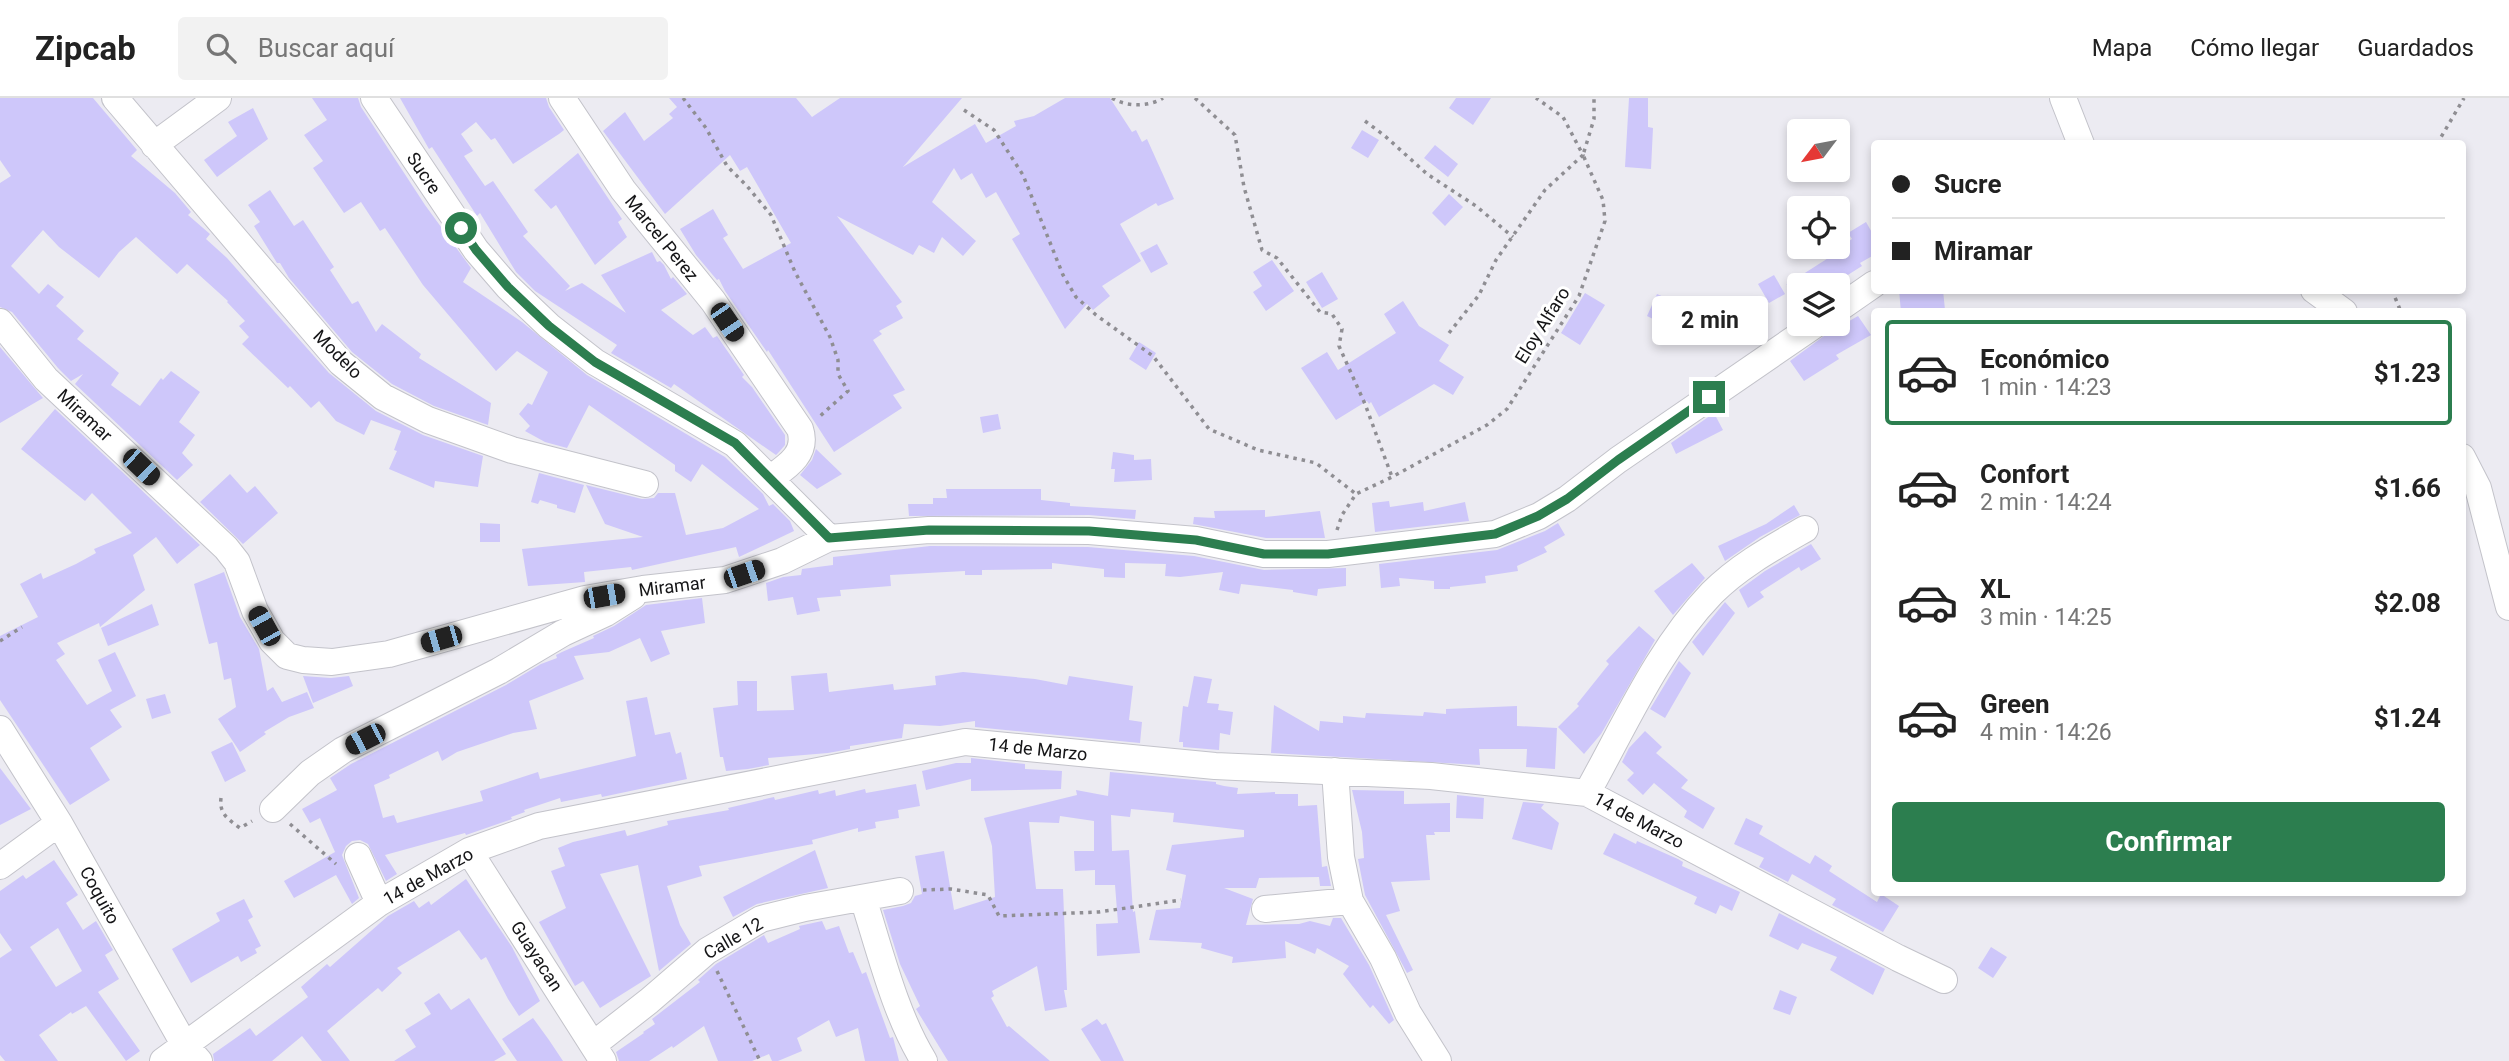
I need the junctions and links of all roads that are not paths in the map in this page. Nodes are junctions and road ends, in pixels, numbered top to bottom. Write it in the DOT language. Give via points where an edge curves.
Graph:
graph roads {
  1 [pos="116,98"];
  2 [pos="218,98"];
  3 [pos="374,98"];
  4 [pos="562,98"];
  5 [pos="2063,98"];
  6 [pos="2079,140"];
  7 [pos="154,145"];
  8 [pos="1871,285"];
  9 [pos="2319,294"];
  10 [pos="1850,300"];
  11 [pos="2339,308"];
  12 [pos="0,322"];
  13 [pos="1798,336"];
  14 [pos="2466,466"];
  15 [pos="771,478"];
  16 [pos="645,484"];
  17 [pos="1805,529"];
  18 [pos="829,538"];
  19 [pos="643,589"];
  20 [pos="2509,607"];
  21 [pos="0,729"];
  22 [pos="1335,771"];
  23 [pos="1587,793"];
  24 [pos="273,809"];
  25 [pos="59,823"];
  26 [pos="469,851"];
  27 [pos="358,856"];
  28 [pos="0,866"];
  29 [pos="900,891"];
  30 [pos="863,898"];
  31 [pos="1350,901"];
  32 [pos="379,903"];
  33 [pos="1265,909"];
  34 [pos="1944,980"];
  35 [pos="191,1052"];
  36 [pos="599,1053"];
  37 [pos="163,1061"];
  38 [pos="924,1061"];
  39 [pos="1438,1061"];
  1 -- 7 [label="street, Modelo"];
  2 -- 7 [label="street"];
  3 -- 15 [label="street, Sucre" via="476,250 508,287 595,362 735,443"];
  4 -- 15 [label="street, Marcel Perez" via="623,190 713,301 800,429 803,441 797,455"];
  5 -- 6 [label="street"];
  7 -- 16 [label="street, Modelo" via="341,363 383,397 428,421 512,450"];
  8 -- 10 [label="street"];
  9 -- 11 [label="street"];
  12 -- 19 [label="street, Miramar" via="46,379 226,548 237,562 255,611 272,641 287,656 332,662 389,654 585,599"];
  13 -- 18 [label="street, Miramar" via="1567,499 1495,534 1328,554 1264,554 1196,540 1089,531 929,530"];
  14 -- 20 [label="street" via="2481,499"];
  15 -- 18 [label="street, Sucre"];
  17 -- 23 [label="street" via="1749,562 1714,592 1679,632"];
  18 -- 19 [label="street, Miramar" via="782,561 725,580"];
  19 -- 24 [label="street" via="606,614 343,750 310,773"];
  21 -- 25 [label="street, Coquito"];
  22 -- 23 [label="street, 14 de Marzo"];
  22 -- 26 [label="street, 14 de Marzo" via="1215,766 964,742 538,826"];
  22 -- 31 [label="street" via="1341,857"];
  23 -- 34 [label="street, 14 de Marzo"];
  25 -- 28 [label="street"];
  25 -- 35 [label="street, Coquito"];
  26 -- 32 [label="street, 14 de Marzo"];
  26 -- 36 [label="street, Guayacan"];
  27 -- 32 [label="street"];
  29 -- 30 [label="street, Calle 12"];
  30 -- 36 [label="street, Calle 12" via="761,919 706,951"];
  30 -- 38 [label="street" via="886,972"];
  31 -- 33 [label="street"];
  31 -- 39 [label="street"];
  32 -- 35 [label="street, 14 de Marzo"];
  35 -- 37 [label="street, 14 de Marzo"];
}
